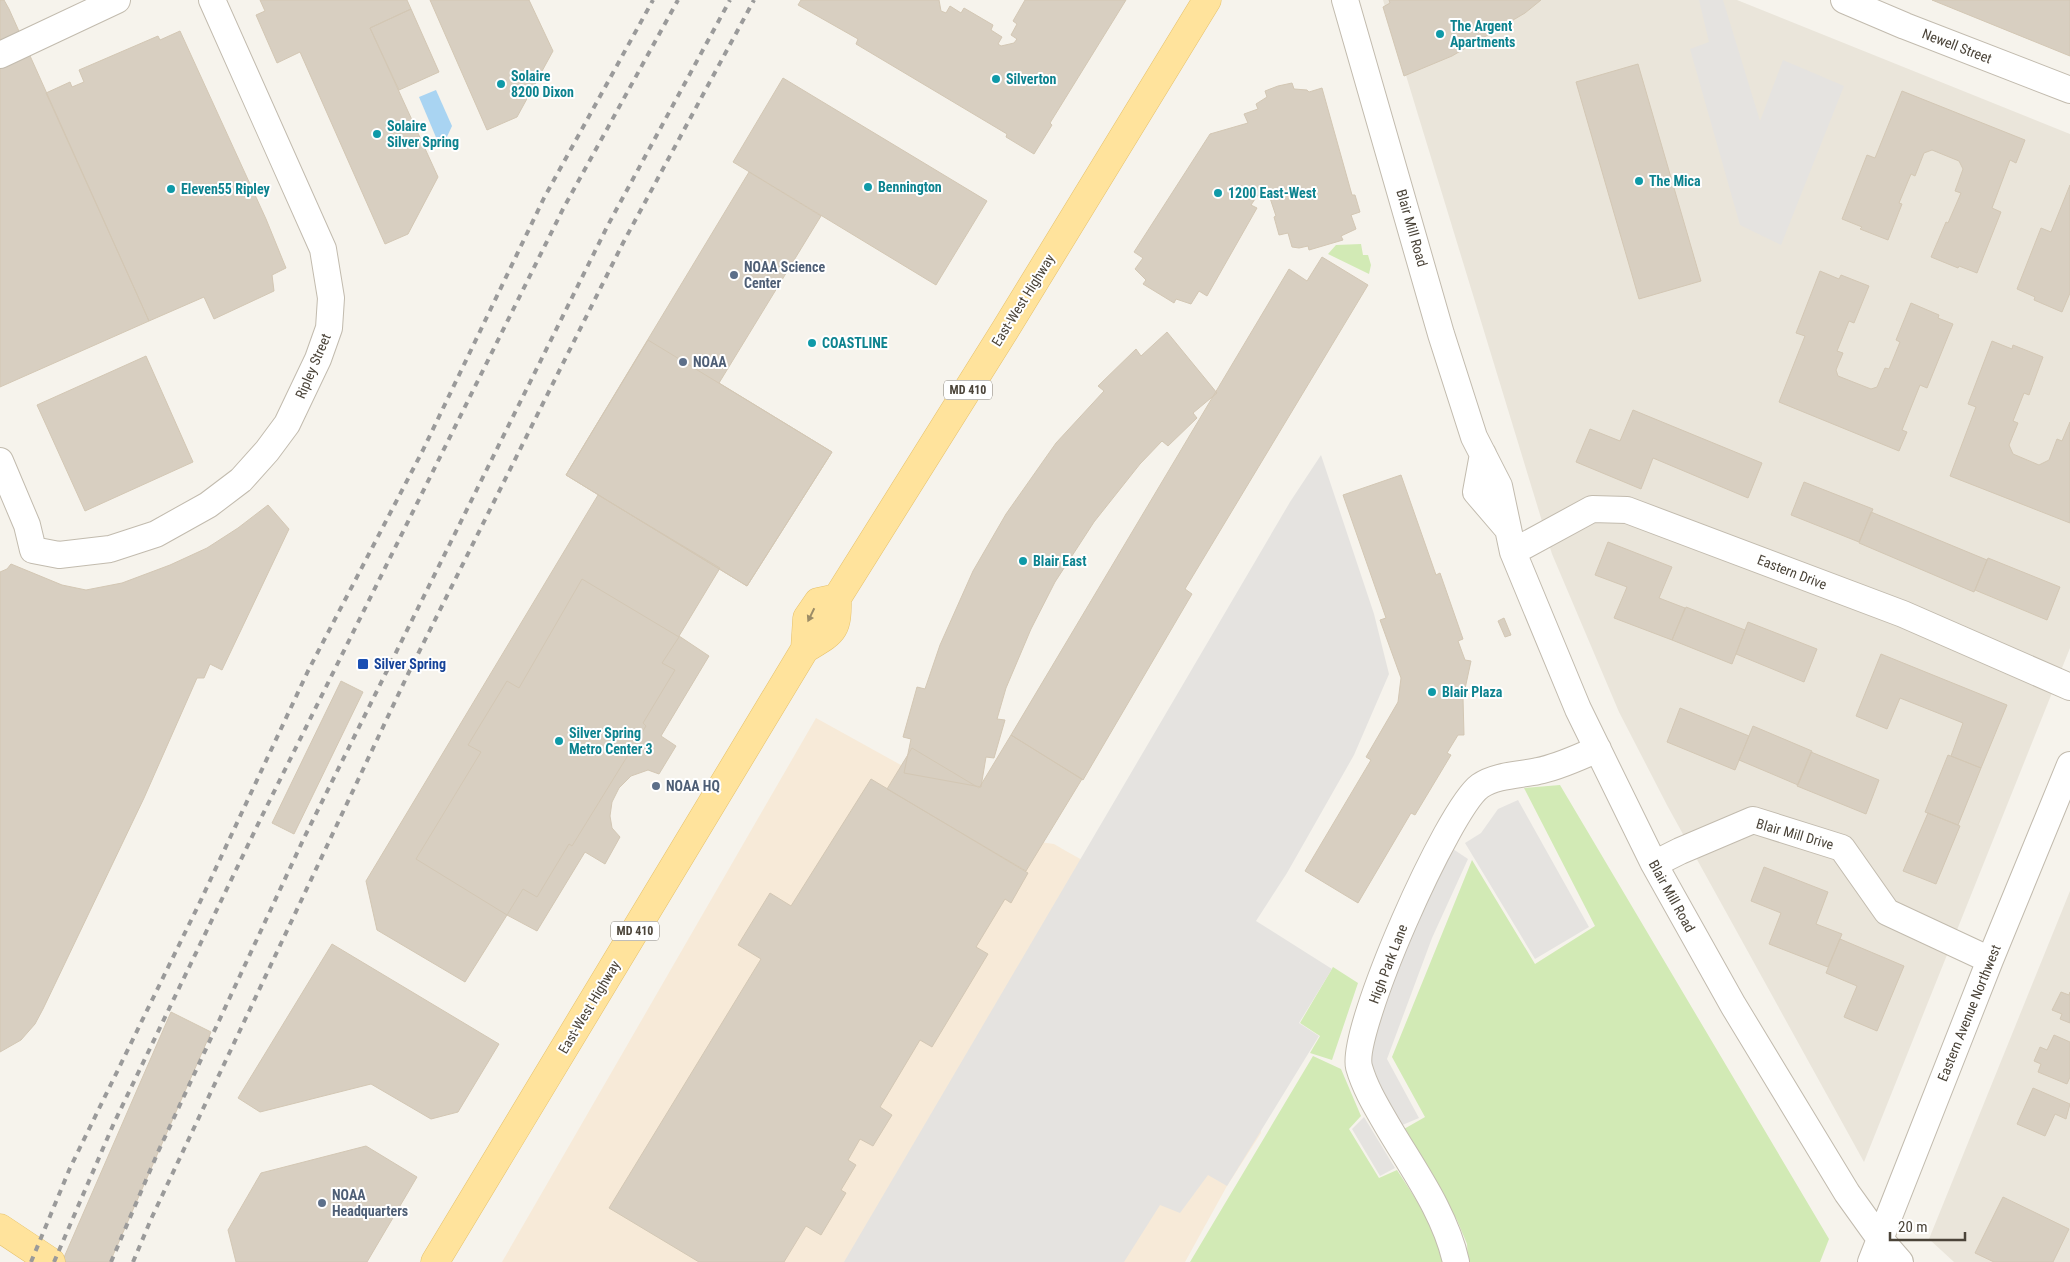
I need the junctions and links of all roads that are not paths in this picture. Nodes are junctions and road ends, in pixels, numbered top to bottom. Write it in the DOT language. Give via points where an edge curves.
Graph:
graph roads {
  1 [pos="117,0"];
  2 [pos="212,0"];
  3 [pos="1208,0"];
  4 [pos="1346,0"];
  5 [pos="1844,0"];
  6 [pos="0,54"];
  7 [pos="2070,90"];
  8 [pos="2,475"];
  9 [pos="1511,541"];
  10 [pos="2070,687"];
  11 [pos="1598,749"];
  12 [pos="2070,765"];
  13 [pos="1654,864"];
  14 [pos="1990,960"];
  15 [pos="0,1228"];
  16 [pos="1875,1251"];
  17 [pos="51,1262"];
  18 [pos="434,1262"];
  19 [pos="1456,1262"];
  20 [pos="1900,1262"];
  1 -- 6 [label="street"];
  2 -- 8 [label="street, Ripley Street" via="323,248 331,298 329,328 318,358 287,424 241,480 208,505 156,534 110,549 59,555 33,550 27,525"];
  3 -- 18 [label="main road, East-West Highway / MD 410" via="837,598 818,602 807,618 805,649"];
  4 -- 9 [label="street, Blair Mill Road" via="1442,334 1482,454 1476,492"];
  5 -- 7 [label="street, Newell Street"];
  9 -- 10 [label="street, Eastern Drive" via="1592,509 1627,510 1903,614"];
  9 -- 11 [label="street, Blair Mill Road" via="1578,709"];
  11 -- 13 [label="street, Blair Mill Road"];
  11 -- 19 [label="street, High Park Lane" via="1538,772 1513,774 1480,786 1451,823 1389,953 1360,1042 1358,1064 1367,1091 1440,1216 1451,1240"];
  12 -- 14 [label="street, Eastern Avenue Northwest"];
  13 -- 14 [label="street, Blair Mill Drive" via="1753,820 1842,848 1887,912"];
  13 -- 16 [label="street, Blair Mill Road" via="1738,1014 1847,1193"];
  14 -- 16 [label="street, Eastern Avenue Northwest"];
  15 -- 17 [label="main road"];
  16 -- 20 [label="street, Blair Mill Road"];
}
